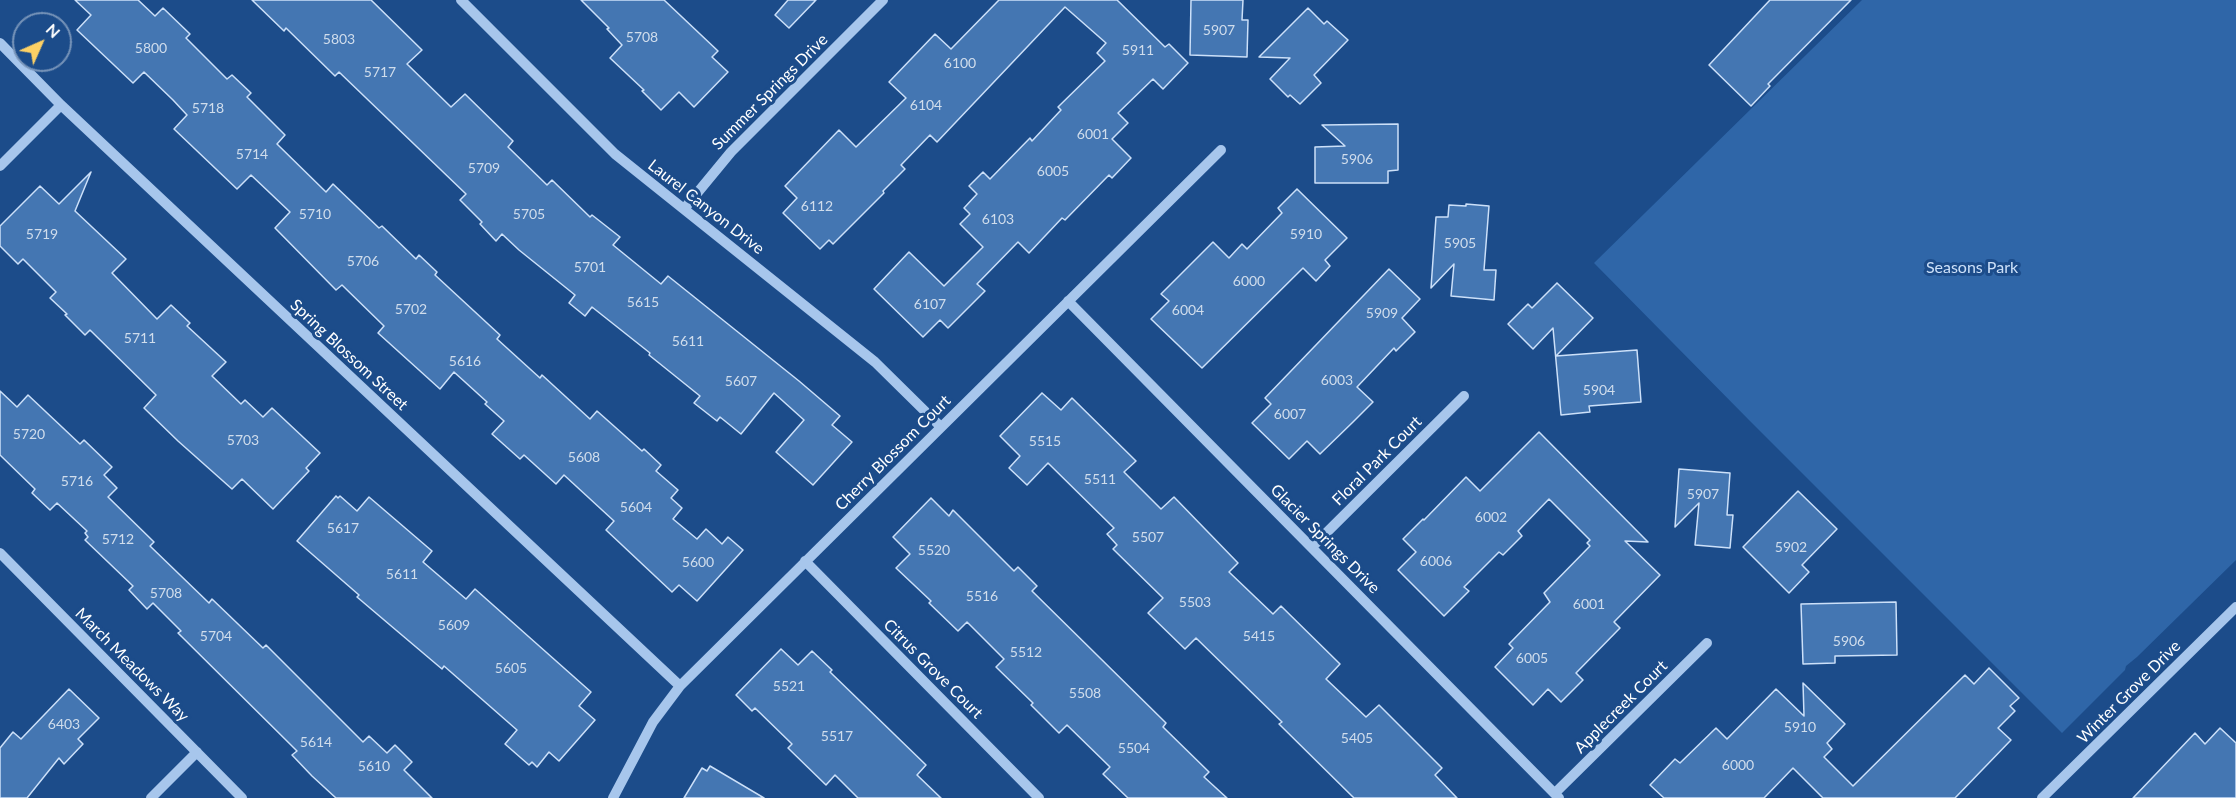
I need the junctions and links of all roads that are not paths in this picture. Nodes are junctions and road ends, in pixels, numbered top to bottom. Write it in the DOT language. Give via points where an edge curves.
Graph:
graph roads {
  1 [pos="461,0"];
  2 [pos="883,0"];
  3 [pos="0,43"];
  4 [pos="61,105"];
  5 [pos="1221,150"];
  6 [pos="0,165"];
  7 [pos="684,209"];
  8 [pos="1068,302"];
  9 [pos="1464,396"];
  10 [pos="941,427"];
  11 [pos="1312,547"];
  12 [pos="0,553"];
  13 [pos="805,561"];
  14 [pos="2236,607"];
  15 [pos="1707,643"];
  16 [pos="680,686"];
  17 [pos="197,752"];
  18 [pos="1557,796"];
  19 [pos="151,798"];
  20 [pos="242,798"];
  21 [pos="613,798"];
  22 [pos="1039,798"];
  23 [pos="2042,798"];
  1 -- 7 [label="street, Laurel Canyon Drive" via="615,154"];
  2 -- 7 [label="street, Summer Springs Drive" via="731,152"];
  3 -- 4 [label="street, Spring Blossom Street"];
  4 -- 6 [label="street"];
  4 -- 16 [label="street, Spring Blossom Street"];
  5 -- 8 [label="street, Cherry Blossom Court"];
  7 -- 10 [label="street, Laurel Canyon Drive" via="875,362"];
  8 -- 10 [label="street, Cherry Blossom Court"];
  8 -- 11 [label="street, Glacier Springs Drive"];
  9 -- 11 [label="street, Floral Park Court"];
  10 -- 13 [label="street, Cherry Blossom Court"];
  11 -- 18 [label="street, Glacier Springs Drive"];
  12 -- 17 [label="street, March Meadows Way"];
  13 -- 16 [label="street, Cherry Blossom Court"];
  13 -- 22 [label="street, Citrus Grove Court"];
  14 -- 23 [label="street, Winter Grove Drive"];
  15 -- 18 [label="street, Applecreek Court"];
  16 -- 21 [label="street, Cherry Blossom Court" via="652,722"];
  17 -- 19 [label="street"];
  17 -- 20 [label="street, March Meadows Way"];
}
